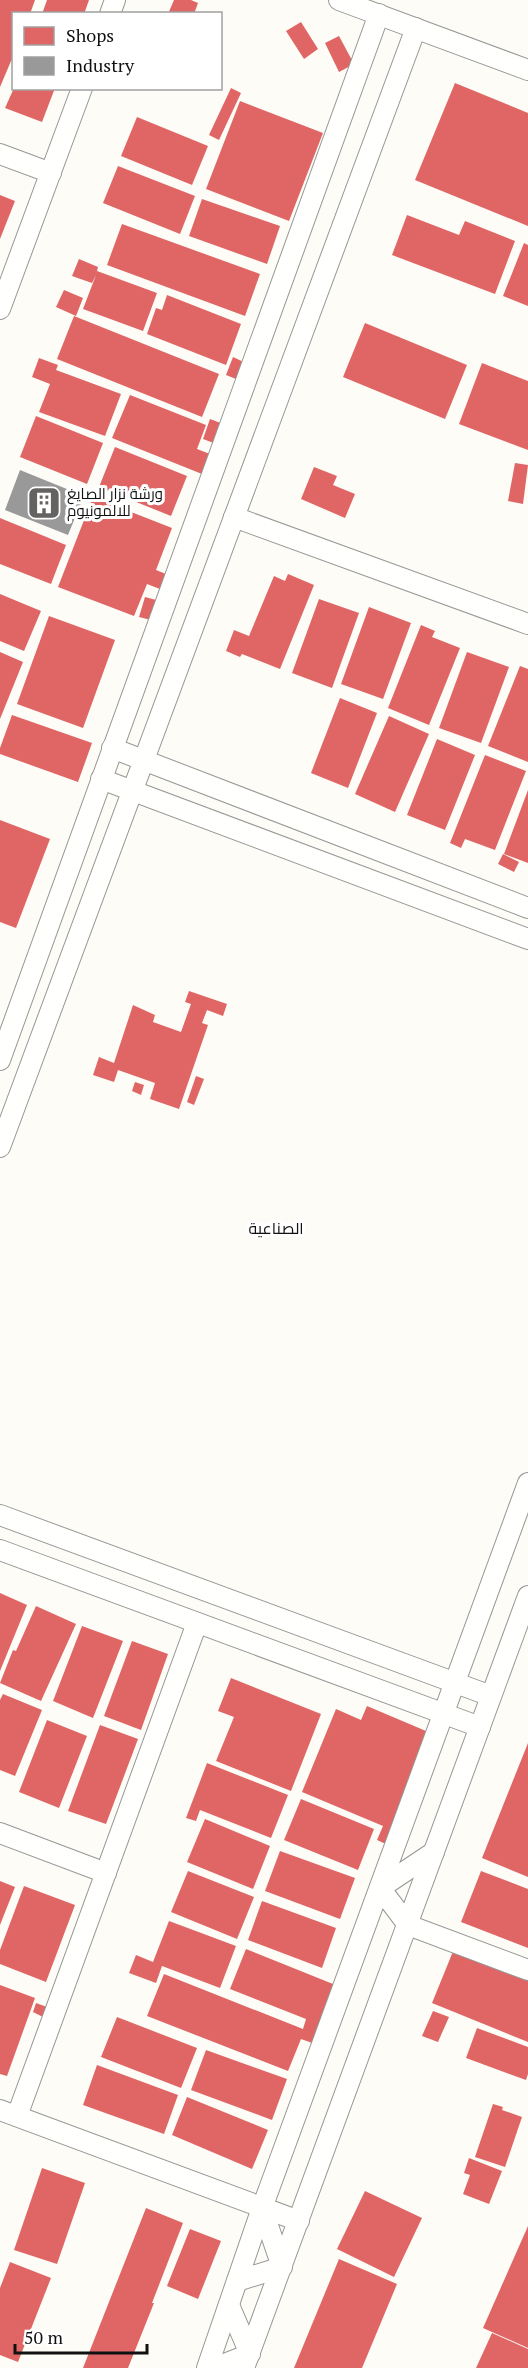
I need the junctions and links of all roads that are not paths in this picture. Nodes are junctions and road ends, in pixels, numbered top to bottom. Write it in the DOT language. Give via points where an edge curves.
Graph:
graph roads {
  1 [pos="339,0"];
  2 [pos="379,14"];
  3 [pos="416,28"];
  4 [pos="528,70"];
  5 [pos="81,90"];
  6 [pos="0,154"];
  7 [pos="51,173"];
  8 [pos="0,309"];
  9 [pos="234,517"];
  10 [pos="526,619"];
  11 [pos="112,748"];
  12 [pos="144,760"];
  13 [pos="101,779"];
  14 [pos="132,791"];
  15 [pos="528,908"];
  16 [pos="528,939"];
  17 [pos="0,1060"];
  18 [pos="0,1147"];
  19 [pos="526,1497"];
  20 [pos="0,1515"];
  21 [pos="0,1550"];
  22 [pos="528,1596"];
  23 [pos="197,1623"];
  24 [pos="455,1683"];
  25 [pos="491,1696"];
  26 [pos="444,1713"];
  27 [pos="480,1727"];
  28 [pos="0,1833"];
  29 [pos="434,1852"];
  30 [pos="106,1873"];
  31 [pos="380,1888"];
  32 [pos="408,1925"];
  33 [pos="528,1970"];
  34 [pos="8,2113"];
  35 [pos="262,2208"];
  36 [pos="299,2222"];
  37 [pos="282,2268"];
  38 [pos="237,2281"];
  39 [pos="229,2305"];
  40 [pos="247,2361"];
  41 [pos="207,2368"];
  42 [pos="214,2368"];
  1 -- 2 [label="street"];
  2 -- 3 [label="street"];
  2 -- 11 [label="street"];
  3 -- 4 [label="street"];
  3 -- 9 [label="street"];
  5 -- 7 [label="street"];
  6 -- 7 [label="street"];
  7 -- 8 [label="street"];
  9 -- 10 [label="street"];
  9 -- 12 [label="street"];
  11 -- 12 [label="street"];
  11 -- 13 [label="street"];
  12 -- 14 [label="street"];
  12 -- 15 [label="street"];
  13 -- 14 [label="street"];
  13 -- 17 [label="street"];
  14 -- 16 [label="street"];
  14 -- 18 [label="street"];
  19 -- 24 [label="street"];
  20 -- 24 [label="street"];
  21 -- 23 [label="street"];
  22 -- 25 [label="street"];
  23 -- 26 [label="street"];
  23 -- 30 [label="street"];
  24 -- 25 [label="street"];
  24 -- 26 [label="street"];
  25 -- 27 [label="street"];
  26 -- 27 [label="street"];
  26 -- 31 [label="street"];
  27 -- 29 [label="street"];
  28 -- 30 [label="street"];
  29 -- 31 [label="street"];
  29 -- 32 [label="street"];
  30 -- 34 [label="street"];
  31 -- 32 [label="street"];
  31 -- 35 [label="street"];
  32 -- 33 [label="street"];
  32 -- 36 [label="street"];
  34 -- 35 [label="street"];
  35 -- 36 [label="street"];
  35 -- 37 [label="street"];
  35 -- 38 [label="street"];
  36 -- 37 [label="street"];
  37 -- 38 [label="street"];
  37 -- 40 [label="street"];
  38 -- 39 [label="street"];
  39 -- 40 [label="street"];
  39 -- 41 [label="street"];
  40 -- 42 [label="street"];
}
